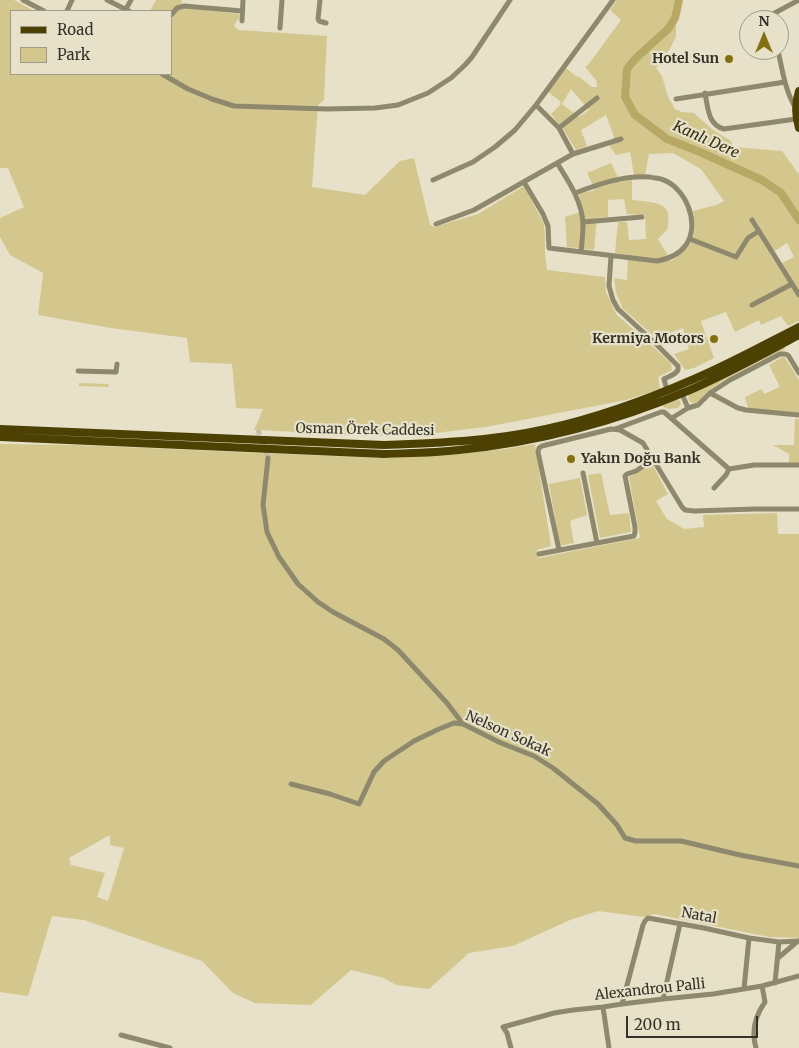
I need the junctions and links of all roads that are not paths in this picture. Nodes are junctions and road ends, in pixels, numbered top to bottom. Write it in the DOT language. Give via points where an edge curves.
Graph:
graph roads {
  1 [pos="23,0"];
  2 [pos="107,0"];
  3 [pos="131,0"];
  4 [pos="243,0"];
  5 [pos="282,0"];
  6 [pos="320,0"];
  7 [pos="510,0"];
  8 [pos="613,0"];
  9 [pos="799,0"];
  10 [pos="42,10"];
  11 [pos="128,10"];
  12 [pos="781,10"];
  13 [pos="242,11"];
  14 [pos="172,14"];
  15 [pos="242,21"];
  16 [pos="326,23"];
  17 [pos="280,28"];
  18 [pos="780,60"];
  19 [pos="164,75"];
  20 [pos="785,82"];
  21 [pos="799,91"];
  22 [pos="704,93"];
  23 [pos="597,98"];
  24 [pos="676,99"];
  25 [pos="536,105"];
  26 [pos="795,108"];
  27 [pos="796,119"];
  28 [pos="559,128"];
  29 [pos="799,128"];
  30 [pos="621,139"];
  31 [pos="573,154"];
  32 [pos="557,163"];
  33 [pos="433,180"];
  34 [pos="524,182"];
  35 [pos="575,193"];
  36 [pos="642,216"];
  37 [pos="752,220"];
  38 [pos="583,222"];
  39 [pos="436,224"];
  40 [pos="759,231"];
  41 [pos="690,239"];
  42 [pos="581,252"];
  43 [pos="611,256"];
  44 [pos="792,284"];
  45 [pos="799,295"];
  46 [pos="752,305"];
  47 [pos="799,327"];
  48 [pos="799,336"];
  49 [pos="117,364"];
  50 [pos="78,371"];
  51 [pos="799,373"];
  52 [pos="667,390"];
  53 [pos="710,393"];
  54 [pos="682,394"];
  55 [pos="688,408"];
  56 [pos="799,415"];
  57 [pos="672,418"];
  58 [pos="0,429"];
  59 [pos="615,429"];
  60 [pos="0,437"];
  61 [pos="268,458"];
  62 [pos="652,460"];
  63 [pos="799,465"];
  64 [pos="729,469"];
  65 [pos="582,473"];
  66 [pos="714,488"];
  67 [pos="799,509"];
  68 [pos="597,543"];
  69 [pos="559,550"];
  70 [pos="539,554"];
  71 [pos="463,724"];
  72 [pos="291,784"];
  73 [pos="799,866"];
  74 [pos="680,924"];
  75 [pos="749,938"];
  76 [pos="799,941"];
  77 [pos="779,942"];
  78 [pos="778,958"];
  79 [pos="799,976"];
  80 [pos="776,983"];
  81 [pos="762,986"];
  82 [pos="744,989"];
  83 [pos="663,999"];
  84 [pos="622,1004"];
  85 [pos="603,1008"];
  86 [pos="121,1035"];
  87 [pos="170,1048"];
  88 [pos="511,1048"];
  89 [pos="610,1048"];
  90 [pos="756,1048"];
  1 -- 10 [label="street"];
  2 -- 11 [label="street"];
  3 -- 11 [label="street"];
  4 -- 13 [label="street"];
  5 -- 17 [label="street"];
  6 -- 16 [label="street" via="318,19"];
  7 -- 19 [label="street" via="465,65 440,86 398,105 375,108 234,106 188,89"];
  8 -- 25 [label="street"];
  9 -- 12 [label="street"];
  13 -- 14 [label="street" via="184,6"];
  13 -- 15 [label="street"];
  18 -- 20 [label="street"];
  20 -- 22 [label="street"];
  20 -- 26 [label="street"];
  21 -- 26 [label="main road"];
  22 -- 24 [label="street"];
  22 -- 27 [label="street" via="710,118 718,128"];
  23 -- 28 [label="street"];
  25 -- 28 [label="street"];
  25 -- 33 [label="street" via="495,147 473,162"];
  26 -- 27 [label="main road"];
  27 -- 29 [label="main road"];
  28 -- 31 [label="street"];
  30 -- 31 [label="street"];
  31 -- 32 [label="street"];
  32 -- 34 [label="street"];
  32 -- 35 [label="street"];
  34 -- 39 [label="street" via="474,210"];
  34 -- 42 [label="street" via="548,226 549,248"];
  35 -- 38 [label="street"];
  35 -- 41 [label="street" via="626,178 661,178 684,196 692,225"];
  36 -- 38 [label="street"];
  37 -- 40 [label="street"];
  38 -- 42 [label="street"];
  40 -- 41 [label="street" via="748,238 736,257"];
  40 -- 44 [label="street"];
  41 -- 43 [label="street" via="686,246 667,259 657,261"];
  42 -- 43 [label="street"];
  43 -- 52 [label="street" via="609,286 618,309 678,366 675,375 664,379"];
  44 -- 45 [label="street"];
  44 -- 46 [label="street"];
  47 -- 52 [label="main road, Osman Örek Caddesi"];
  48 -- 54 [label="main road, Osman Örek Caddesi"];
  49 -- 50 [label="street" via="116,372"];
  51 -- 53 [label="street" via="788,355 784,354"];
  52 -- 58 [label="main road, Osman Örek Caddesi" via="609,412 553,427 438,444 384,446"];
  53 -- 55 [label="street" via="700,404"];
  53 -- 56 [label="street" via="746,410"];
  54 -- 55 [label="street"];
  54 -- 60 [label="main road, Osman Örek Caddesi" via="568,431 510,443 439,452 384,454"];
  55 -- 57 [label="street"];
  57 -- 59 [label="street" via="661,412"];
  57 -- 64 [label="street"];
  59 -- 62 [label="street" via="643,443"];
  59 -- 69 [label="street" via="539,448"];
  61 -- 71 [label="street" via="262,505 267,532 298,584 333,612 398,650 448,703"];
  62 -- 67 [label="street" via="685,510"];
  62 -- 68 [label="street" via="626,475 635,534"];
  63 -- 64 [label="street" via="754,465"];
  64 -- 66 [label="street"];
  65 -- 68 [label="street"];
  68 -- 69 [label="street"];
  69 -- 70 [label="street"];
  71 -- 72 [label="street, Nelson Sokak" via="454,723 439,729 384,761 374,772 359,804"];
  71 -- 73 [label="street, Nelson Sokak" via="553,768 598,804 625,838 681,841"];
  74 -- 75 [label="street, Natal"];
  74 -- 83 [label="street"];
  74 -- 84 [label="street, Natal" via="648,918 645,921"];
  75 -- 77 [label="street, Natal"];
  75 -- 82 [label="street"];
  76 -- 77 [label="street, Natal"];
  76 -- 78 [label="street"];
  77 -- 78 [label="street"];
  78 -- 80 [label="street"];
  79 -- 80 [label="street, Alexandrou Palli"];
  80 -- 81 [label="street, Alexandrou Palli"];
  81 -- 82 [label="street, Alexandrou Palli"];
  81 -- 90 [label="street" via="764,1002 754,1027"];
  82 -- 83 [label="street, Alexandrou Palli"];
  83 -- 84 [label="street, Alexandrou Palli"];
  84 -- 85 [label="street, Alexandrou Palli"];
  85 -- 88 [label="street, Alexandrou Palli" via="554,1013 503,1027"];
  85 -- 89 [label="street"];
  86 -- 87 [label="street"];
}
